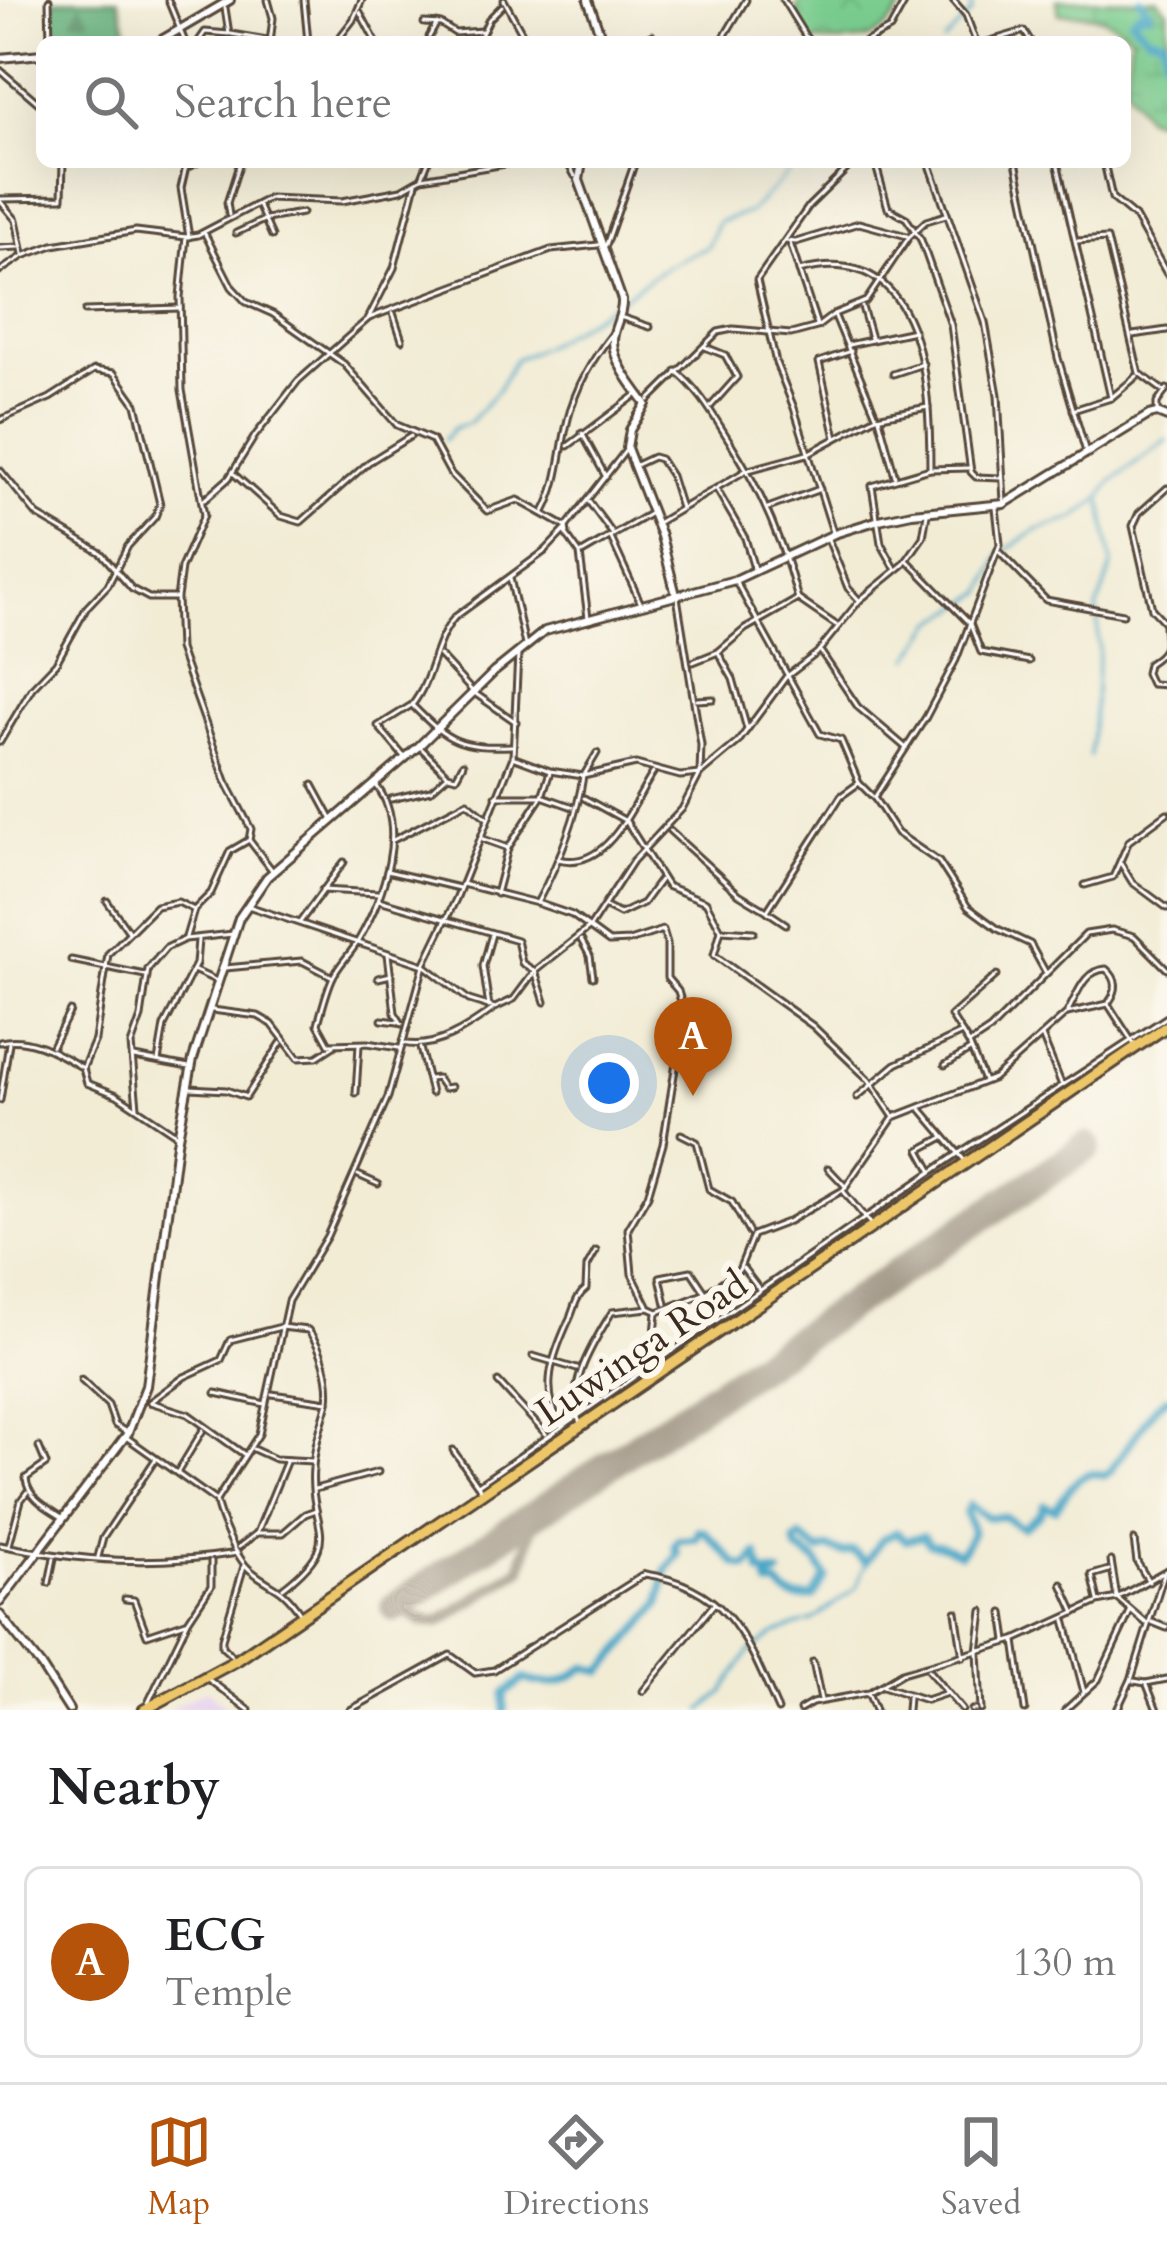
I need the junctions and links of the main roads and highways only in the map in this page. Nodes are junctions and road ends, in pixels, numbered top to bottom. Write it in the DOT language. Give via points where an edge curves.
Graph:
graph roads {
  1 [pos="1167,1026"];
  2 [pos="144,1710"];
  1 -- 2 [label="highway, Luwinga Road" via="763,1294 237,1660"];
}
